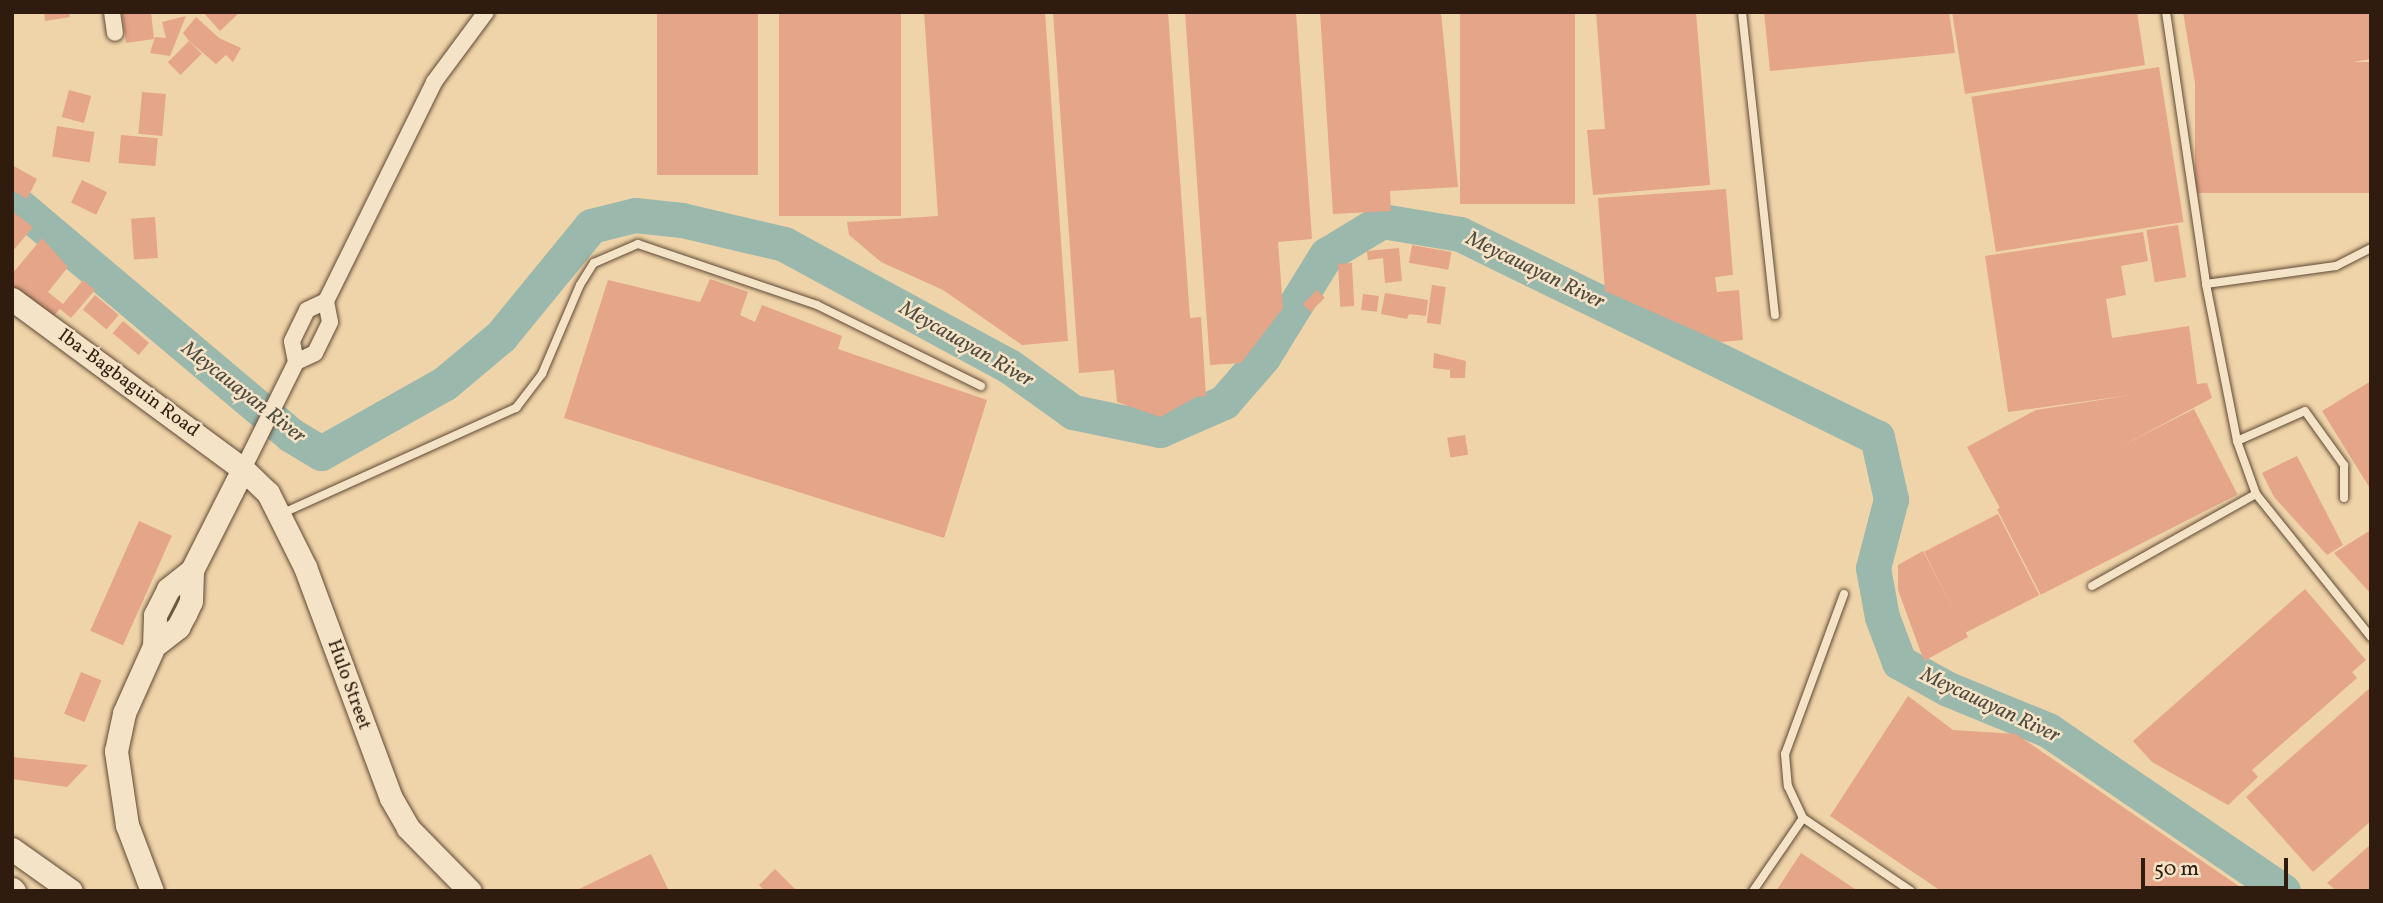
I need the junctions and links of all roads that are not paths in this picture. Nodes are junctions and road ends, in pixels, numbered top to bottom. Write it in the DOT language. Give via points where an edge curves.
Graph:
graph roads {
  1 [pos="112,12"];
  2 [pos="486,12"];
  3 [pos="1742,12"];
  4 [pos="2166,12"];
  5 [pos="115,33"];
  6 [pos="2371,248"];
  7 [pos="2206,284"];
  8 [pos="12,299"];
  9 [pos="326,301"];
  10 [pos="1775,314"];
  11 [pos="296,362"];
  12 [pos="981,386"];
  13 [pos="2237,441"];
  14 [pos="243,469"];
  15 [pos="2256,494"];
  16 [pos="2344,498"];
  17 [pos="281,514"];
  18 [pos="2092,586"];
  19 [pos="1844,594"];
  20 [pos="2371,637"];
  21 [pos="1802,818"];
  22 [pos="12,849"];
  23 [pos="71,891"];
  24 [pos="152,891"];
  25 [pos="470,891"];
  26 [pos="1753,891"];
  27 [pos="1911,891"];
  1 -- 5 [label="street"];
  2 -- 9 [label="street" via="434,82"];
  3 -- 10 [label="lane"];
  4 -- 7 [label="lane"];
  6 -- 7 [label="lane" via="2336,265"];
  7 -- 13 [label="lane"];
  8 -- 14 [label="street, Iba-Bagbaguin Road"];
  9 -- 11 [label="street" via="307,310 292,341"];
  9 -- 11 [label="street" via="330,322 315,353"];
  11 -- 14 [label="street"];
  12 -- 17 [label="lane" via="817,306 638,244 594,263 542,374 516,408"];
  13 -- 15 [label="lane"];
  13 -- 16 [label="lane" via="2305,411 2344,466"];
  14 -- 17 [label="street, Hulo Street"];
  14 -- 24 [label="street" via="192,570 168,589 155,615 154,646 124,713 116,751 127,825"];
  15 -- 18 [label="lane"];
  15 -- 20 [label="lane"];
  17 -- 25 [label="street, Hulo Street" via="391,798 417,838"];
  19 -- 21 [label="lane" via="1785,754 1788,786"];
  21 -- 26 [label="lane"];
  21 -- 27 [label="lane"];
  22 -- 23 [label="street"];
}
